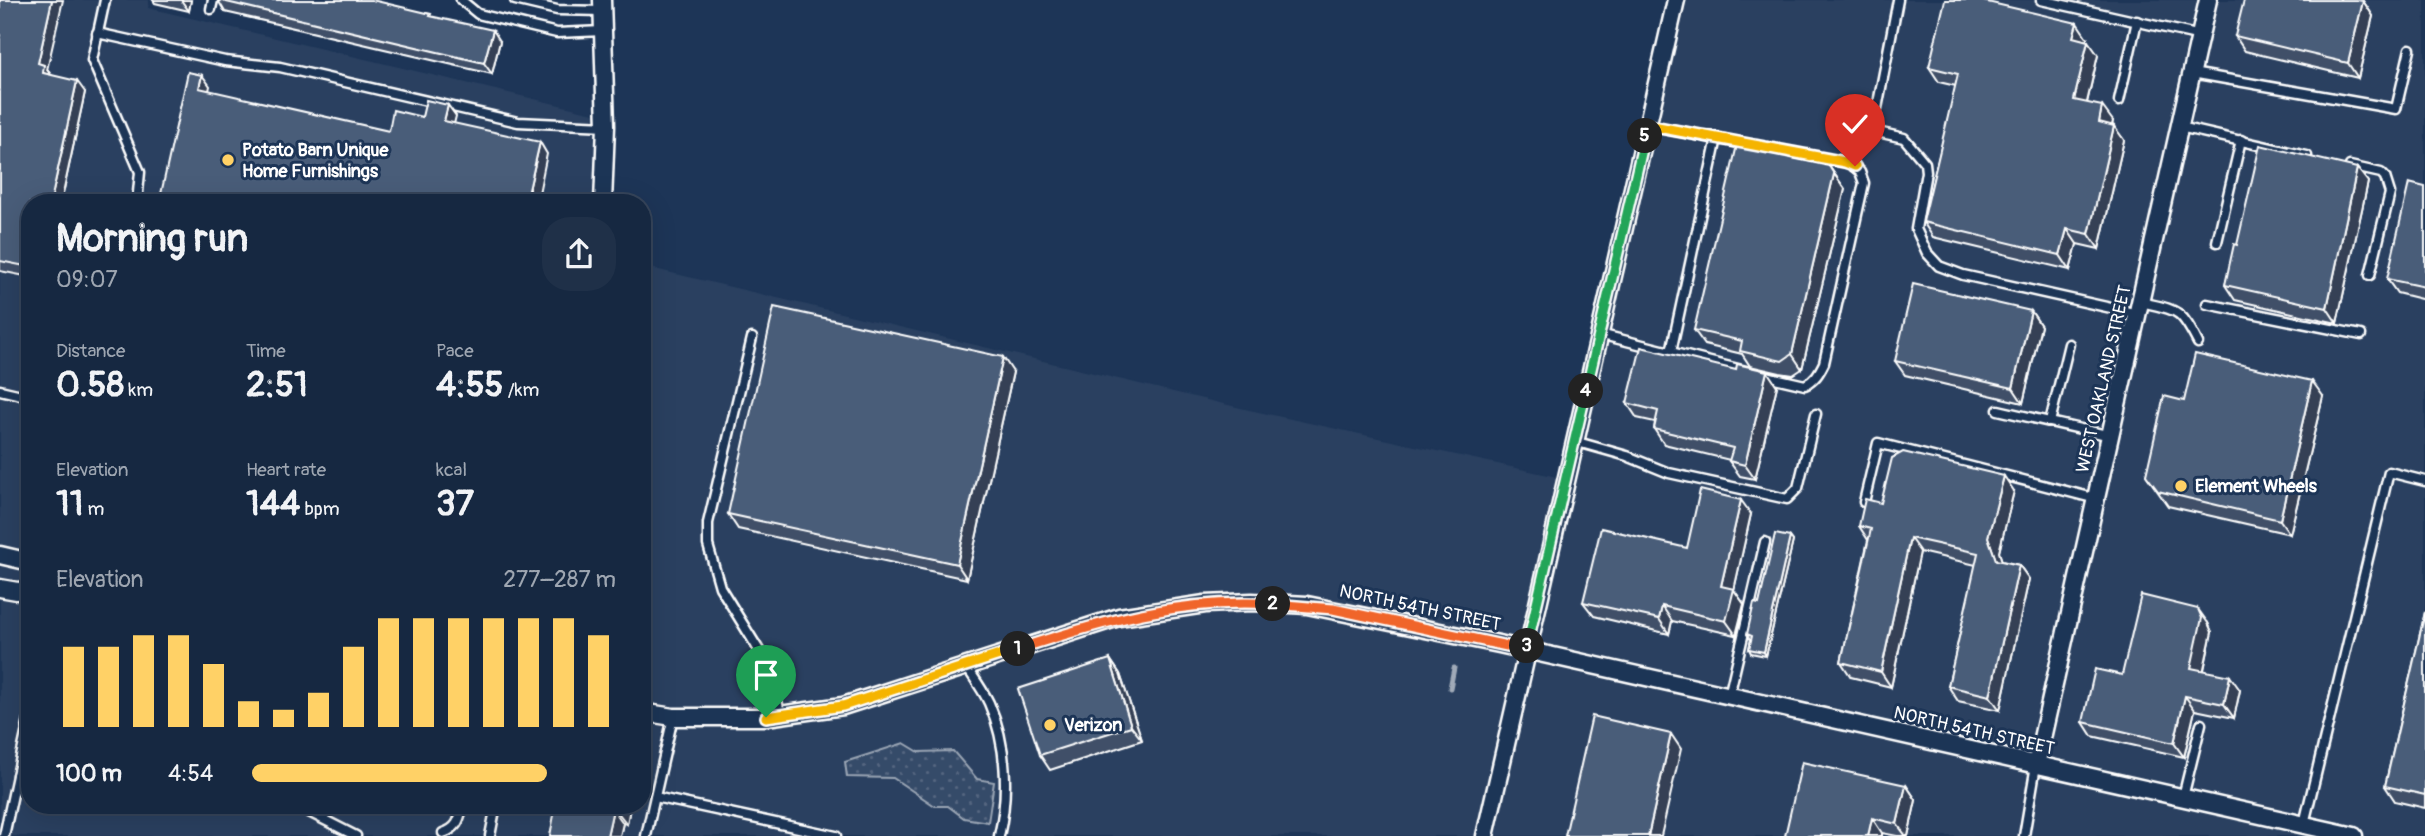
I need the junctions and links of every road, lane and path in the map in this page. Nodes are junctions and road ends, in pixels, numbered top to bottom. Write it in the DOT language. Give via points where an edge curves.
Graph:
graph roads {
  1 [pos="105,0"];
  2 [pos="463,0"];
  3 [pos="515,0"];
  4 [pos="1676,0"];
  5 [pos="1898,0"];
  6 [pos="2040,0"];
  7 [pos="2208,0"];
  8 [pos="602,5"];
  9 [pos="2137,21"];
  10 [pos="603,31"];
  11 [pos="97,33"];
  12 [pos="2200,36"];
  13 [pos="2410,49"];
  14 [pos="2192,73"];
  15 [pos="2119,102"];
  16 [pos="1647,125"];
  17 [pos="606,127"];
  18 [pos="2180,127"];
  19 [pos="1717,138"];
  20 [pos="2241,141"];
  21 [pos="2318,159"];
  22 [pos="2344,165"];
  23 [pos="138,194"];
  24 [pos="603,194"];
  25 [pos="2217,242"];
  26 [pos="2370,275"];
  27 [pos="2207,304"];
  28 [pos="2140,308"];
  29 [pos="1599,334"];
  30 [pos="2361,335"];
  31 [pos="752,338"];
  32 [pos="2198,343"];
  33 [pos="2068,344"];
  34 [pos="1671,352"];
  35 [pos="0,390"];
  36 [pos="21,395"];
  37 [pos="1998,410"];
  38 [pos="1816,414"];
  39 [pos="2050,422"];
  40 [pos="2111,436"];
  41 [pos="1574,441"];
  42 [pos="2425,481"];
  43 [pos="2097,499"];
  44 [pos="1864,502"];
  45 [pos="1765,542"];
  46 [pos="0,555"];
  47 [pos="21,560"];
  48 [pos="0,588"];
  49 [pos="21,591"];
  50 [pos="1526,650"];
  51 [pos="966,666"];
  52 [pos="1729,696"];
  53 [pos="651,713"];
  54 [pos="780,715"];
  55 [pos="673,717"];
  56 [pos="2201,724"];
  57 [pos="21,757"];
  58 [pos="2036,765"];
  59 [pos="17,775"];
  60 [pos="21,776"];
  61 [pos="655,797"];
  62 [pos="2183,797"];
  63 [pos="314,814"];
  64 [pos="461,814"];
  65 [pos="494,814"];
  66 [pos="2304,824"];
  67 [pos="443,833"];
  68 [pos="2328,833"];
  69 [pos="4,836"];
  70 [pos="356,836"];
  71 [pos="490,836"];
  72 [pos="646,836"];
  73 [pos="836,836"];
  74 [pos="999,836"];
  75 [pos="1485,836"];
  76 [pos="2024,836"];
  77 [pos="2354,836"];
  1 -- 11 [label="lane"];
  2 -- 10 [label="lane" via="478,14 557,33"];
  3 -- 8 [label="lane" via="557,10"];
  4 -- 16 [label="street"];
  5 -- 28 [label="lane" via="1874,124 1882,133 1904,138 1925,163 1916,229 1934,263 1962,275"];
  6 -- 9 [label="lane"];
  7 -- 12 [label="street, WEST OAKLAND STREET"];
  8 -- 10 [label="street"];
  9 -- 12 [label="lane"];
  9 -- 15 [label="lane"];
  10 -- 17 [label="street"];
  11 -- 17 [label="lane" via="225,61 280,67 518,121"];
  11 -- 23 [label="lane" via="92,60 140,172"];
  12 -- 14 [label="street, WEST OAKLAND STREET"];
  13 -- 14 [label="lane" via="2396,109"];
  14 -- 18 [label="street, WEST OAKLAND STREET"];
  16 -- 19 [label="lane"];
  16 -- 29 [label="street"];
  17 -- 24 [label="street"];
  18 -- 20 [label="lane"];
  18 -- 28 [label="street, WEST OAKLAND STREET"];
  19 -- 34 [label="lane"];
  19 -- 34 [label="lane" via="1850,163 1864,183 1824,363 1811,382 1800,385"];
  20 -- 21 [label="lane"];
  20 -- 25 [label="lane"];
  22 -- 26 [label="lane" via="2381,173 2390,194"];
  27 -- 30 [label="lane"];
  28 -- 32 [label="lane" via="2178,311"];
  28 -- 40 [label="street, WEST OAKLAND STREET"];
  29 -- 34 [label="lane"];
  29 -- 41 [label="street"];
  31 -- 54 [label="lane" via="708,523 708,545 720,587 765,660"];
  33 -- 39 [label="lane"];
  35 -- 36 [label="lane"];
  37 -- 39 [label="lane"];
  38 -- 41 [label="lane" via="1798,488 1787,499 1670,473"];
  39 -- 40 [label="lane"];
  40 -- 43 [label="street, WEST OAKLAND STREET"];
  41 -- 50 [label="street"];
  42 -- 66 [label="lane" via="2389,472"];
  43 -- 44 [label="lane" via="1878,443"];
  43 -- 58 [label="street, WEST OAKLAND STREET"];
  45 -- 52 [label="lane"];
  46 -- 47 [label="street"];
  48 -- 49 [label="street"];
  50 -- 51 [label="street, NORTH 54TH STREET" via="1307,605 1217,603 1119,617"];
  50 -- 52 [label="street, NORTH 54TH STREET"];
  50 -- 75 [label="street"];
  51 -- 54 [label="street, NORTH 54TH STREET" via="843,706"];
  51 -- 74 [label="lane" via="989,702 1000,738 1006,788"];
  52 -- 58 [label="street, NORTH 54TH STREET"];
  53 -- 55 [label="street, NORTH 54TH STREET"];
  54 -- 55 [label="street, NORTH 54TH STREET"];
  55 -- 61 [label="lane"];
  56 -- 62 [label="lane"];
  57 -- 59 [label="lane"];
  58 -- 62 [label="street, NORTH 54TH STREET"];
  58 -- 76 [label="lane"];
  59 -- 60 [label="lane"];
  59 -- 69 [label="lane"];
  61 -- 72 [label="lane"];
  61 -- 73 [label="lane"];
  62 -- 66 [label="street, NORTH 54TH STREET"];
  63 -- 70 [label="lane"];
  64 -- 67 [label="lane" via="454,829"];
  65 -- 71 [label="lane"];
  66 -- 68 [label="street, NORTH 54TH STREET"];
  68 -- 77 [label="street, NORTH 54TH STREET"];
}
